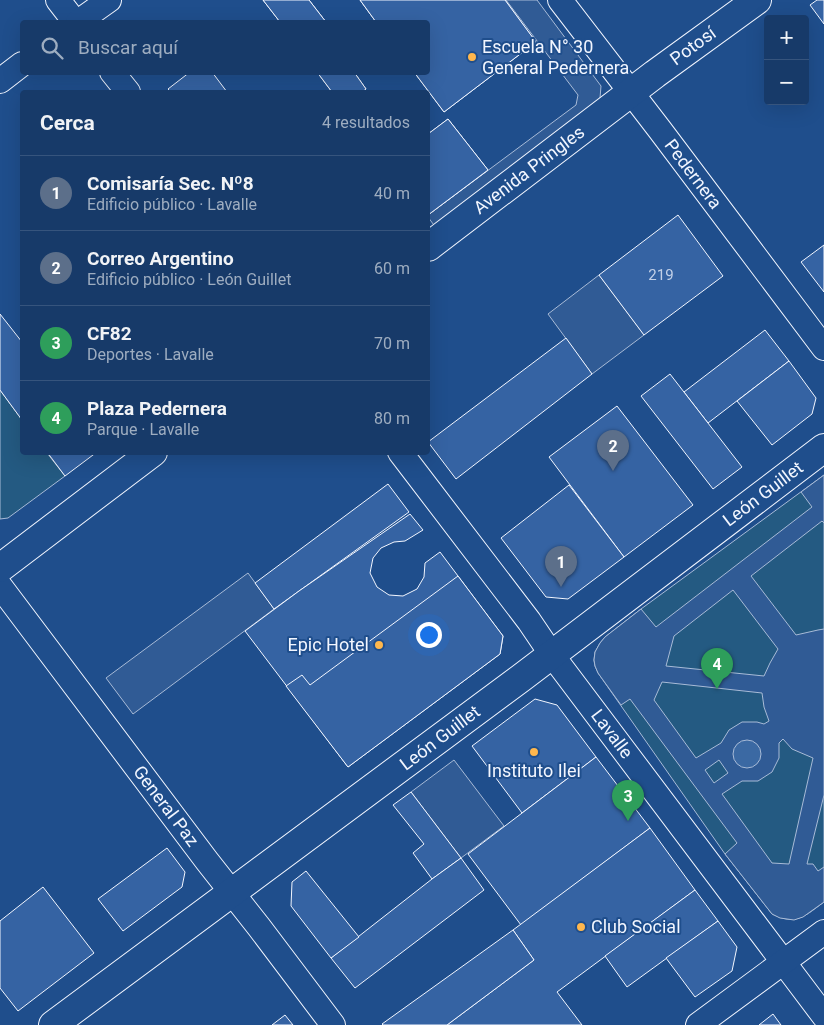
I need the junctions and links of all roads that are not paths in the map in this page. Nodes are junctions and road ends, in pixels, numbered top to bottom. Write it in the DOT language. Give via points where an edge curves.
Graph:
graph roads {
  1 [pos="58,0"];
  2 [pos="109,0"];
  3 [pos="560,0"];
  4 [pos="757,0"];
  5 [pos="74,20"];
  6 [pos="79,20"];
  7 [pos="20,66"];
  8 [pos="114,75"];
  9 [pos="0,81"];
  10 [pos="126,90"];
  11 [pos="630,93"];
  12 [pos="430,245"];
  13 [pos="824,348"];
  14 [pos="824,448"];
  15 [pos="149,455"];
  16 [pos="402,455"];
  17 [pos="0,568"];
  18 [pos="0,586"];
  19 [pos="552,655"];
  20 [pos="232,892"];
  21 [pos="824,932"];
  22 [pos="783,962"];
  23 [pos="824,1016"];
  24 [pos="53,1025"];
  25 [pos="333,1025"];
  26 [pos="698,1025"];
  1 -- 5 [label="street"];
  2 -- 6 [label="street"];
  3 -- 11 [label="street, Pedernera"];
  4 -- 11 [label="street, Potosí"];
  7 -- 9 [label="street"];
  8 -- 10 [label="street"];
  11 -- 12 [label="street, Avenida Pringles"];
  11 -- 13 [label="street, Pedernera"];
  14 -- 19 [label="street, León Guillet"];
  15 -- 17 [label="street"];
  16 -- 19 [label="street, Lavalle"];
  18 -- 20 [label="street, General Paz"];
  19 -- 20 [label="street, León Guillet"];
  19 -- 22 [label="street, Lavalle"];
  20 -- 24 [label="street, León Guillet"];
  20 -- 25 [label="street, General Paz"];
  21 -- 22 [label="street"];
  22 -- 23 [label="street, Lavalle"];
  22 -- 26 [label="street"];
}
